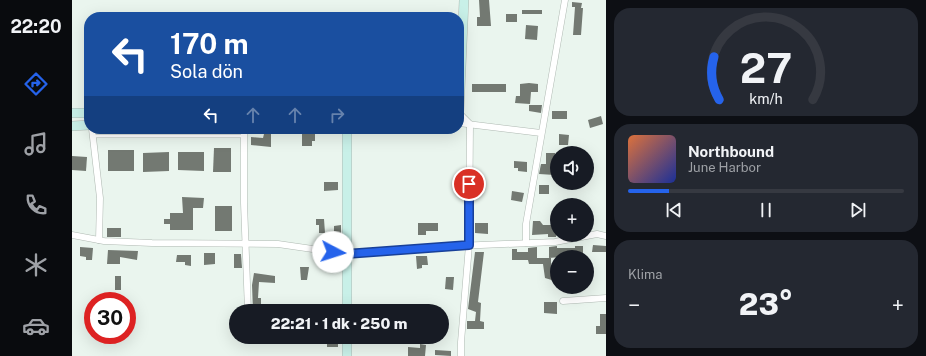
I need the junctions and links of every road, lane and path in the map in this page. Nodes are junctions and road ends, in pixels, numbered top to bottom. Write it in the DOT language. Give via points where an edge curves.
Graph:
graph roads {
  1 [pos="464,0"];
  2 [pos="565,0"];
  3 [pos="463,12"];
  4 [pos="72,113"];
  5 [pos="84,113"];
  6 [pos="464,118"];
  7 [pos="464,123"];
  8 [pos="470,124"];
  9 [pos="84,125"];
  10 [pos="72,126"];
  11 [pos="541,133"];
  12 [pos="93,134"];
  13 [pos="168,134"];
  14 [pos="347,134"];
  15 [pos="244,136"];
  16 [pos="72,235"];
  17 [pos="606,236"];
  18 [pos="99,240"];
  19 [pos="526,243"];
  20 [pos="246,244"];
  21 [pos="469,245"];
  22 [pos="346,254"];
  23 [pos="606,298"];
  24 [pos="564,302"];
  25 [pos="248,304"];
  26 [pos="347,304"];
  27 [pos="347,344"];
  28 [pos="347,356"];
  29 [pos="461,356"];
  1 -- 3 [label="street"];
  2 -- 11 [label="street"];
  4 -- 5 [label="street"];
  6 -- 8 [label="street"];
  7 -- 8 [label="street"];
  8 -- 11 [label="street"];
  8 -- 21 [label="street"];
  9 -- 10 [label="street"];
  11 -- 19 [label="street" via="526,224"];
  12 -- 18 [label="street" via="100,198"];
  13 -- 15 [label="lane"];
  14 -- 22 [label="street"];
  15 -- 20 [label="street"];
  16 -- 18 [label="street"];
  17 -- 19 [label="street" via="597,234 555,242"];
  18 -- 20 [label="street"];
  19 -- 21 [label="street"];
  20 -- 22 [label="street" via="278,244"];
  20 -- 25 [label="street"];
  21 -- 22 [label="street"];
  21 -- 29 [label="street"];
  22 -- 26 [label="street"];
  23 -- 24 [label="street"];
  27 -- 28 [label="street"];
}
